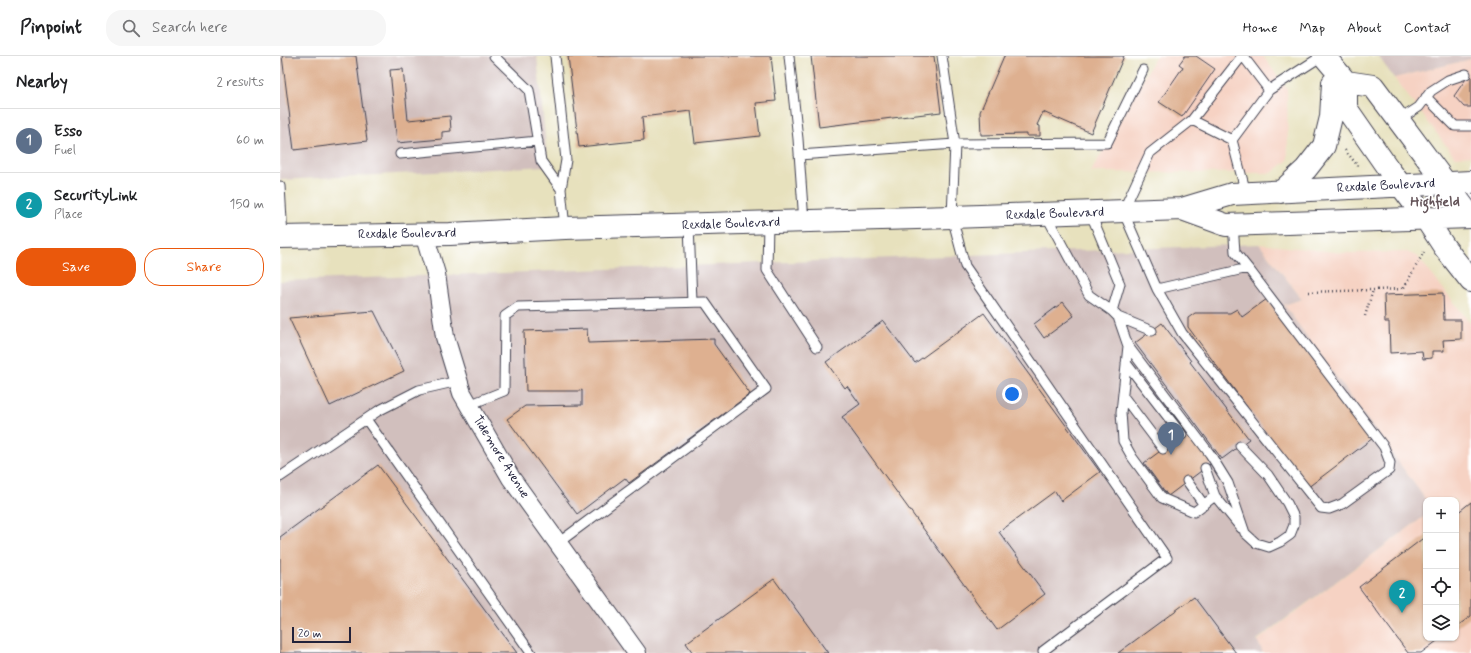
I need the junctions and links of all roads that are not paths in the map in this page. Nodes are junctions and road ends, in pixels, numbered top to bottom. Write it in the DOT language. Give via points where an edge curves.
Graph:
graph roads {
  1 [pos="494,56"];
  2 [pos="555,56"];
  3 [pos="789,56"];
  4 [pos="942,56"];
  5 [pos="1243,56"];
  6 [pos="1331,66"];
  7 [pos="1143,70"];
  8 [pos="1466,74"];
  9 [pos="1270,90"];
  10 [pos="1426,96"];
  11 [pos="1192,120"];
  12 [pos="1399,120"];
  13 [pos="1471,126"];
  14 [pos="1232,140"];
  15 [pos="538,141"];
  16 [pos="955,144"];
  17 [pos="400,154"];
  18 [pos="799,155"];
  19 [pos="1471,182"];
  20 [pos="1446,183"];
  21 [pos="1400,185"];
  22 [pos="280,186"];
  23 [pos="561,189"];
  24 [pos="1281,192"];
  25 [pos="1246,193"];
  26 [pos="1182,209"];
  27 [pos="1123,211"];
  28 [pos="1090,212"];
  29 [pos="1045,214"];
  30 [pos="952,217"];
  31 [pos="1471,217"];
  32 [pos="1426,218"];
  33 [pos="804,222"];
  34 [pos="768,223"];
  35 [pos="1233,224"];
  36 [pos="689,225"];
  37 [pos="565,228"];
  38 [pos="424,234"];
  39 [pos="281,237"];
  40 [pos="1248,268"];
  41 [pos="1471,281"];
  42 [pos="1157,289"];
  43 [pos="692,302"];
  44 [pos="1115,314"];
  45 [pos="1152,331"];
  46 [pos="1128,346"];
  47 [pos="817,347"];
  48 [pos="1126,363"];
  49 [pos="458,381"];
  50 [pos="1123,396"];
  51 [pos="469,405"];
  52 [pos="366,419"];
  53 [pos="1182,435"];
  54 [pos="1240,446"];
  55 [pos="1163,449"];
  56 [pos="1205,468"];
  57 [pos="280,477"];
  58 [pos="1187,481"];
  59 [pos="1215,496"];
  60 [pos="1204,505"];
  61 [pos="1245,533"];
  62 [pos="558,543"];
  63 [pos="1043,652"];
  64 [pos="531,653"];
  65 [pos="637,653"];
  1 -- 15 [label="lane" via="529,90"];
  2 -- 23 [label="lane" via="566,160"];
  3 -- 18 [label="lane"];
  4 -- 16 [label="lane"];
  5 -- 9 [label="lane"];
  5 -- 11 [label="lane"];
  6 -- 9 [label="lane"];
  6 -- 12 [label="main road" via="1373,86"];
  6 -- 21 [label="main road" via="1346,108"];
  6 -- 24 [label="main road" via="1332,117 1324,146 1306,169"];
  7 -- 16 [label="lane" via="1107,143"];
  8 -- 10 [label="lane" via="1448,80"];
  9 -- 14 [label="lane"];
  10 -- 12 [label="lane" via="1418,107"];
  10 -- 13 [label="lane" via="1455,126"];
  11 -- 14 [label="lane"];
  11 -- 27 [label="lane" via="1150,153"];
  12 -- 20 [label="main road"];
  14 -- 25 [label="lane"];
  15 -- 17 [label="lane"];
  15 -- 23 [label="lane" via="541,161"];
  16 -- 18 [label="lane"];
  16 -- 30 [label="lane"];
  18 -- 33 [label="lane"];
  19 -- 20 [label="main road, Rexdale Boulevard"];
  20 -- 21 [label="main road, Rexdale Boulevard"];
  20 -- 31 [label="main road"];
  21 -- 24 [label="main road, Rexdale Boulevard"];
  21 -- 32 [label="main road"];
  22 -- 39 [label="lane"];
  23 -- 37 [label="lane"];
  24 -- 25 [label="main road, Rexdale Boulevard"];
  25 -- 26 [label="main road, Rexdale Boulevard" via="1232,194"];
  26 -- 27 [label="main road, Rexdale Boulevard"];
  26 -- 35 [label="main road, Rexdale Boulevard" via="1226,225"];
  27 -- 28 [label="main road, Rexdale Boulevard"];
  27 -- 42 [label="lane"];
  28 -- 29 [label="main road, Rexdale Boulevard"];
  28 -- 44 [label="lane" via="1120,284"];
  29 -- 30 [label="main road, Rexdale Boulevard"];
  29 -- 44 [label="lane" via="1089,295"];
  30 -- 33 [label="main road, Rexdale Boulevard"];
  30 -- 63 [label="lane" via="965,266 1167,558"];
  31 -- 32 [label="main road, Rexdale Boulevard"];
  32 -- 35 [label="main road, Rexdale Boulevard"];
  32 -- 41 [label="main road"];
  33 -- 34 [label="main road, Rexdale Boulevard"];
  34 -- 36 [label="main road, Rexdale Boulevard"];
  34 -- 47 [label="lane" via="767,270"];
  35 -- 40 [label="lane" via="1235,252"];
  36 -- 37 [label="main road, Rexdale Boulevard"];
  36 -- 43 [label="lane"];
  37 -- 38 [label="main road, Rexdale Boulevard"];
  38 -- 39 [label="main road, Rexdale Boulevard"];
  38 -- 49 [label="street, Tidemore Avenue" via="436,274 445,336"];
  40 -- 42 [label="lane"];
  40 -- 42 [label="lane" via="1384,446 1390,470 1342,504 1321,508 1187,339"];
  43 -- 51 [label="lane" via="518,307 505,316 504,391"];
  43 -- 62 [label="lane" via="705,302 766,390"];
  44 -- 45 [label="lane"];
  44 -- 46 [label="lane"];
  46 -- 48 [label="lane"];
  46 -- 61 [label="lane" via="1210,454 1228,483"];
  48 -- 50 [label="lane"];
  48 -- 53 [label="lane"];
  49 -- 51 [label="street, Tidemore Avenue"];
  49 -- 52 [label="lane" via="419,390"];
  50 -- 55 [label="lane"];
  50 -- 60 [label="lane" via="1123,441 1162,498 1194,512"];
  51 -- 62 [label="street, Tidemore Avenue" via="511,478"];
  52 -- 57 [label="lane"];
  52 -- 64 [label="lane"];
  54 -- 61 [label="lane" via="1268,475 1294,517 1290,535 1269,547 1256,544"];
  56 -- 59 [label="lane"];
  58 -- 60 [label="lane"];
  59 -- 60 [label="lane"];
  59 -- 61 [label="lane"];
  62 -- 65 [label="street, Tidemore Avenue"];
}
